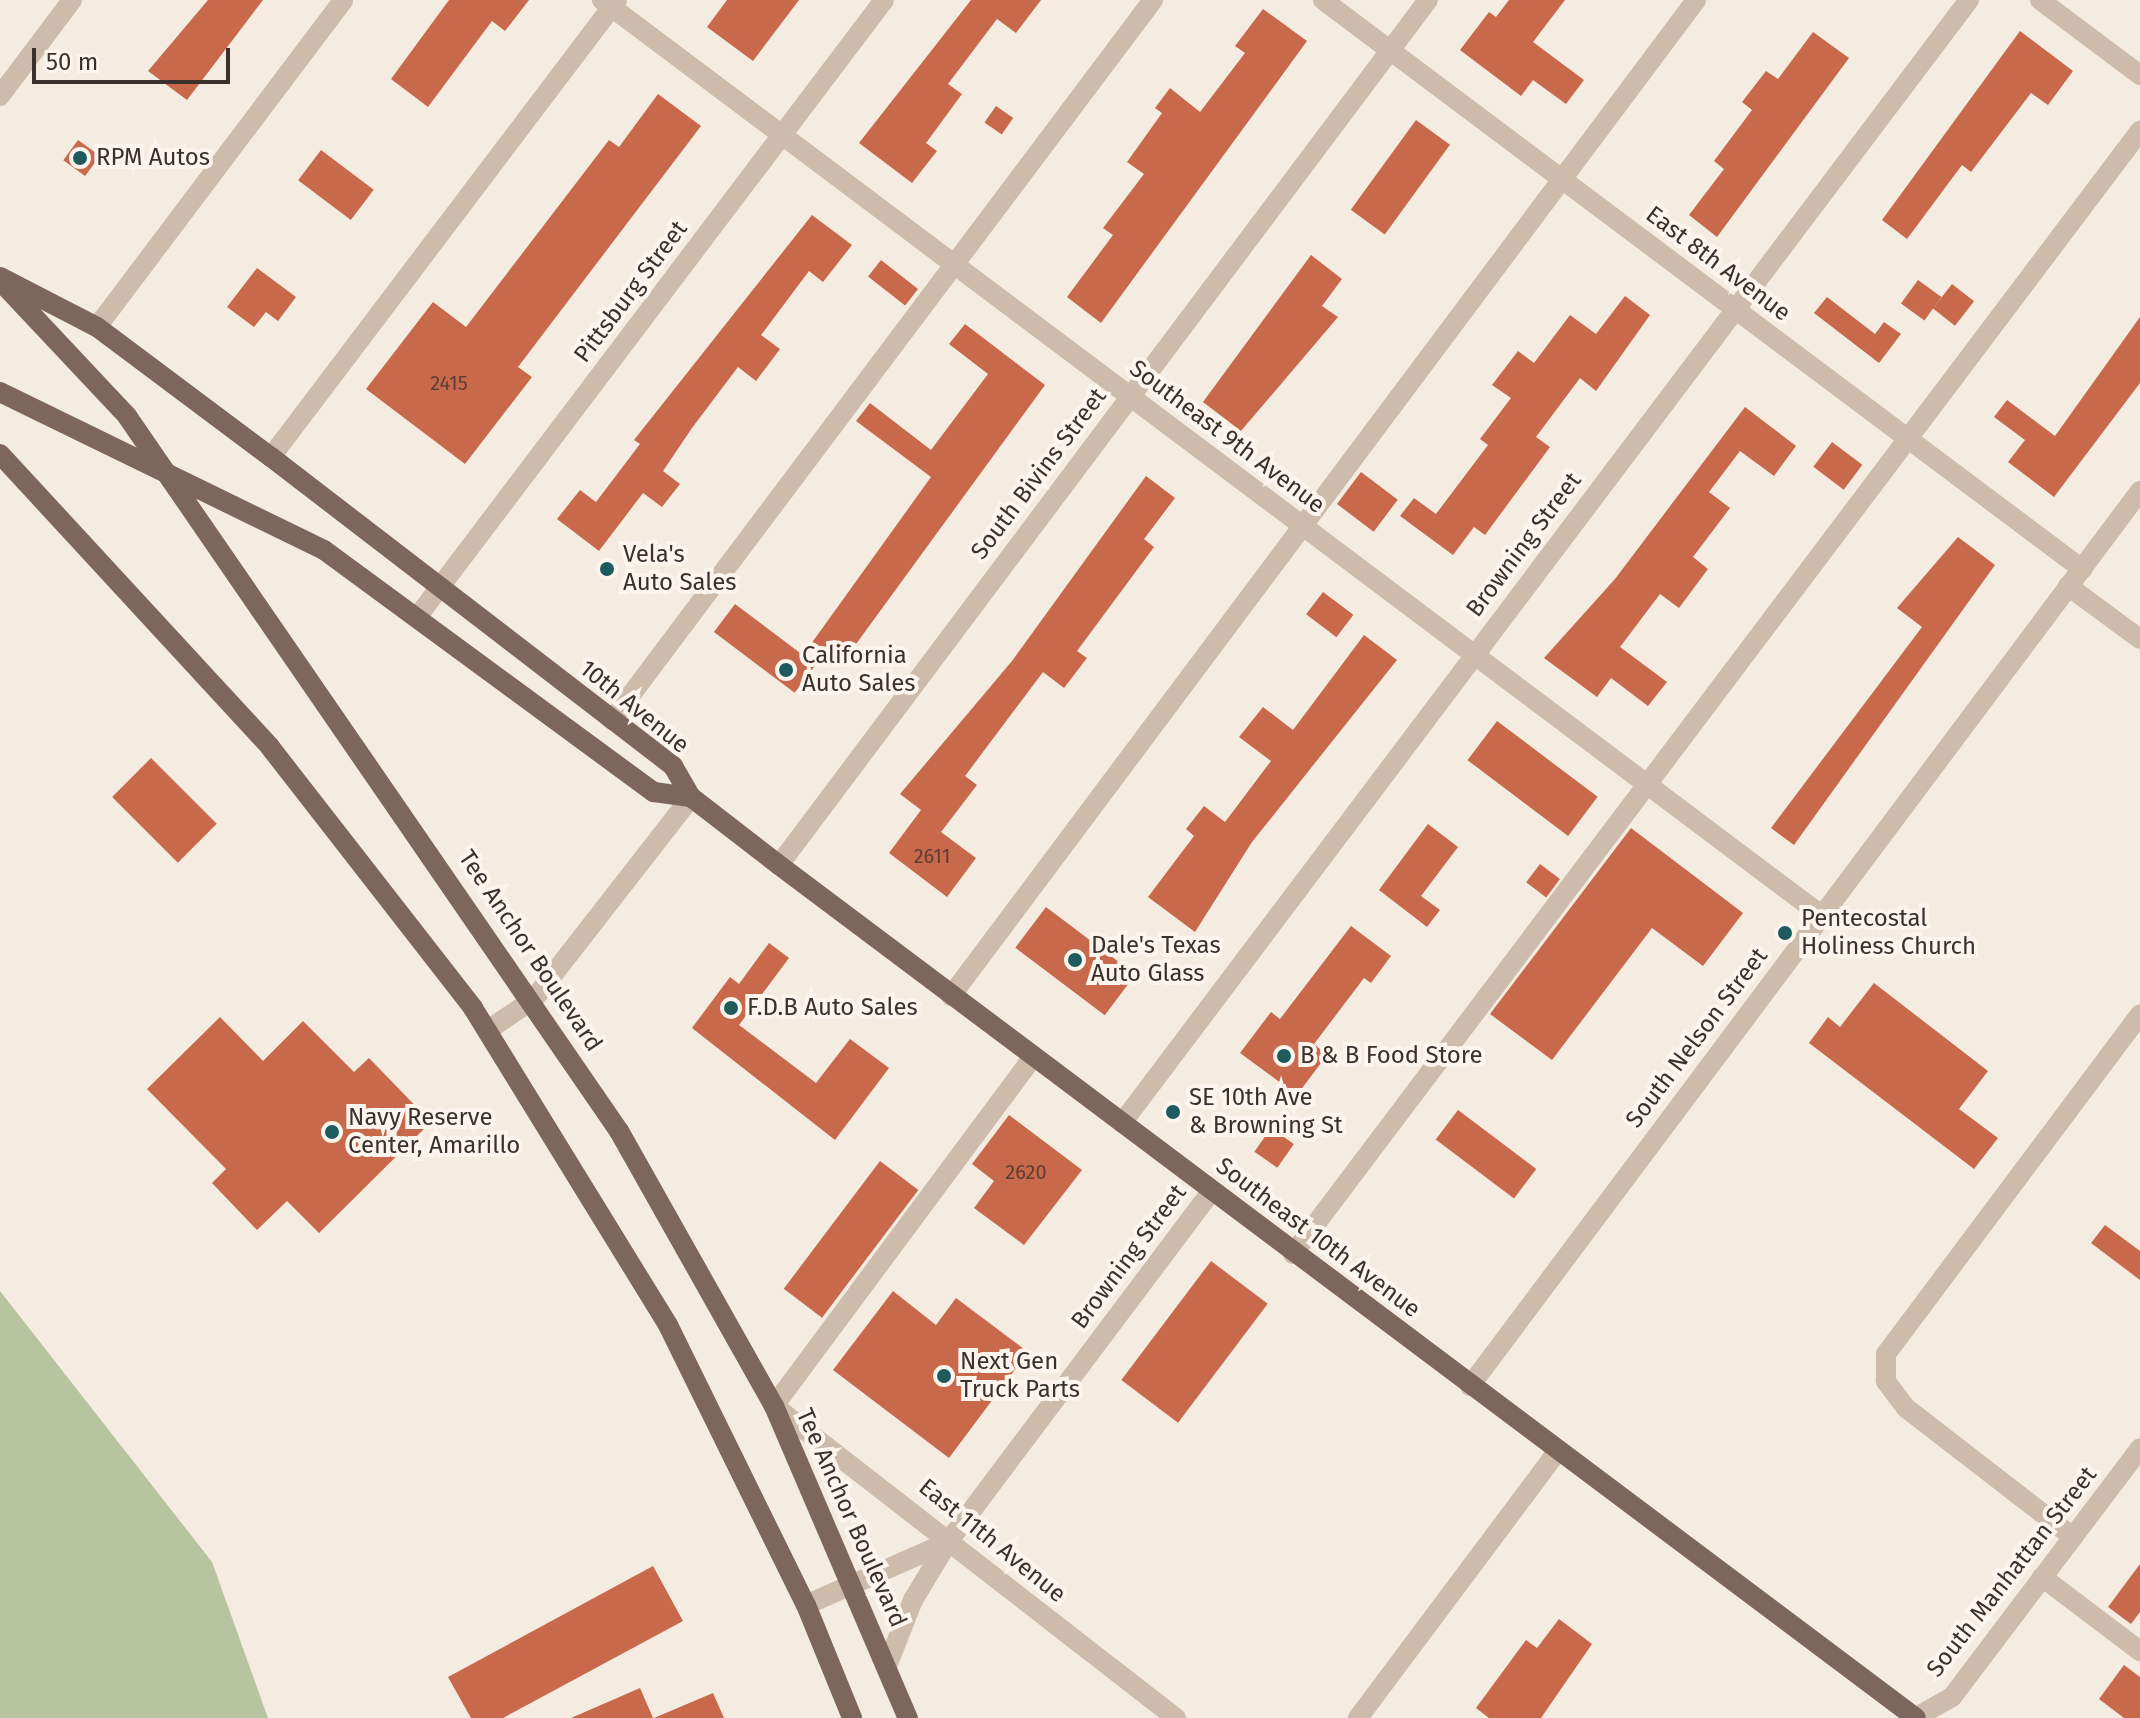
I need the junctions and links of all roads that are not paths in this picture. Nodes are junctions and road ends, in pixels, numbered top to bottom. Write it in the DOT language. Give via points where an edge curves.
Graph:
graph roads {
  1 [pos="72,0"];
  2 [pos="343,0"];
  3 [pos="884,0"];
  4 [pos="1153,0"];
  5 [pos="1323,0"];
  6 [pos="1428,0"];
  7 [pos="1696,0"];
  8 [pos="1969,0"];
  9 [pos="2040,0"];
  10 [pos="610,2"];
  11 [pos="1390,51"];
  12 [pos="2140,75"];
  13 [pos="0,96"];
  14 [pos="2140,131"];
  15 [pos="782,136"];
  16 [pos="1561,179"];
  17 [pos="954,264"];
  18 [pos="0,280"];
  19 [pos="1735,309"];
  20 [pos="97,327"];
  21 [pos="0,392"];
  22 [pos="1130,396"];
  23 [pos="1909,440"];
  24 [pos="0,454"];
  25 [pos="271,457"];
  26 [pos="164,470"];
  27 [pos="2140,491"];
  28 [pos="1303,526"];
  29 [pos="2082,569"];
  30 [pos="2068,586"];
  31 [pos="438,589"];
  32 [pos="418,616"];
  33 [pos="2140,639"];
  34 [pos="1474,655"];
  35 [pos="612,720"];
  36 [pos="1647,784"];
  37 [pos="691,797"];
  38 [pos="779,865"];
  39 [pos="1821,915"];
  40 [pos="951,996"];
  41 [pos="534,999"];
  42 [pos="2140,1014"];
  43 [pos="488,1030"];
  44 [pos="1033,1057"];
  45 [pos="1122,1123"];
  46 [pos="1212,1191"];
  47 [pos="1293,1254"];
  48 [pos="1470,1386"];
  49 [pos="774,1406"];
  50 [pos="2140,1448"];
  51 [pos="1558,1451"];
  52 [pos="2073,1537"];
  53 [pos="948,1542"];
  54 [pos="2042,1577"];
  55 [pos="855,1584"];
  56 [pos="806,1605"];
  57 [pos="2140,1651"];
  58 [pos="887,1666"];
  59 [pos="852,1718"];
  60 [pos="908,1718"];
  61 [pos="1176,1718"];
  62 [pos="1358,1718"];
  63 [pos="1916,1718"];
  1 -- 13 [label="street"];
  2 -- 20 [label="street"];
  3 -- 15 [label="street, Pittsburg Street"];
  4 -- 17 [label="street"];
  5 -- 11 [label="street, East 8th Avenue"];
  6 -- 11 [label="street, South Bivins Street"];
  7 -- 16 [label="street"];
  8 -- 19 [label="street, Browning Street"];
  9 -- 12 [label="street"];
  10 -- 15 [label="street, Southeast 9th Avenue"];
  10 -- 25 [label="street"];
  11 -- 16 [label="street, East 8th Avenue"];
  11 -- 22 [label="street, South Bivins Street"];
  14 -- 23 [label="street"];
  15 -- 17 [label="street, Southeast 9th Avenue"];
  15 -- 31 [label="street, Pittsburg Street"];
  16 -- 19 [label="street, East 8th Avenue"];
  16 -- 28 [label="street"];
  17 -- 22 [label="street, Southeast 9th Avenue"];
  17 -- 35 [label="street"];
  18 -- 20 [label="main road, 10th Avenue"];
  18 -- 26 [label="main road, Tee Anchor Boulevard" via="91,375"];
  19 -- 23 [label="street, East 8th Avenue"];
  19 -- 34 [label="street, Browning Street"];
  20 -- 25 [label="main road, 10th Avenue"];
  21 -- 26 [label="main road, 10th Avenue"];
  22 -- 28 [label="street, Southeast 9th Avenue"];
  22 -- 38 [label="street, South Bivins Street"];
  23 -- 29 [label="street, East 8th Avenue"];
  23 -- 36 [label="street"];
  24 -- 43 [label="main road" via="270,747 383,884"];
  25 -- 31 [label="main road, 10th Avenue"];
  26 -- 32 [label="main road, 10th Avenue" via="324,550"];
  26 -- 41 [label="main road, Tee Anchor Boulevard"];
  27 -- 29 [label="street, South Nelson Street"];
  28 -- 34 [label="street, Southeast 9th Avenue"];
  28 -- 40 [label="street"];
  29 -- 30 [label="street, South Nelson Street"];
  30 -- 33 [label="street"];
  30 -- 39 [label="street, South Nelson Street"];
  31 -- 32 [label="street, Pittsburg Street"];
  31 -- 35 [label="main road, 10th Avenue"];
  32 -- 37 [label="main road, 10th Avenue" via="654,792"];
  34 -- 36 [label="street, Southeast 9th Avenue"];
  34 -- 45 [label="street, Browning Street"];
  35 -- 37 [label="main road, 10th Avenue" via="673,766"];
  36 -- 39 [label="street, Southeast 9th Avenue"];
  36 -- 47 [label="street"];
  37 -- 38 [label="main road, Southeast 10th Avenue"];
  37 -- 41 [label="street"];
  38 -- 40 [label="main road, Southeast 10th Avenue"];
  39 -- 48 [label="street, South Nelson Street"];
  40 -- 44 [label="main road, Southeast 10th Avenue"];
  41 -- 43 [label="street"];
  41 -- 49 [label="main road, Tee Anchor Boulevard" via="619,1131"];
  42 -- 52 [label="street" via="1886,1354 1886,1381 1906,1408"];
  43 -- 56 [label="main road" via="668,1325"];
  44 -- 45 [label="main road, Southeast 10th Avenue"];
  44 -- 49 [label="street"];
  45 -- 46 [label="main road, Southeast 10th Avenue"];
  46 -- 47 [label="main road, Southeast 10th Avenue"];
  46 -- 53 [label="street, Browning Street"];
  47 -- 48 [label="main road, Southeast 10th Avenue"];
  48 -- 51 [label="main road, Southeast 10th Avenue"];
  49 -- 53 [label="street, East 11th Avenue"];
  49 -- 55 [label="main road, Tee Anchor Boulevard"];
  50 -- 52 [label="street, South Manhattan Street"];
  51 -- 62 [label="street"];
  51 -- 63 [label="main road, Southeast 10th Avenue"];
  52 -- 54 [label="street, South Manhattan Street"];
  53 -- 55 [label="street, Browning Street"];
  53 -- 58 [label="street" via="913,1600"];
  53 -- 61 [label="street, East 11th Avenue"];
  54 -- 57 [label="street"];
  54 -- 63 [label="street, South Manhattan Street" via="1952,1697"];
  55 -- 56 [label="street, Browning Street"];
  55 -- 58 [label="main road, Tee Anchor Boulevard"];
  56 -- 59 [label="main road"];
  58 -- 60 [label="main road, Tee Anchor Boulevard"];
}
